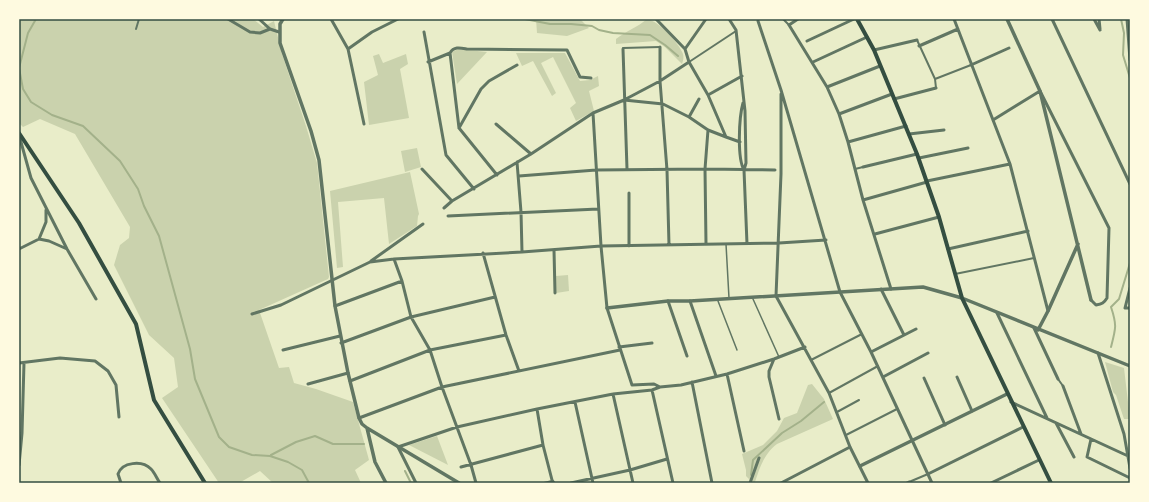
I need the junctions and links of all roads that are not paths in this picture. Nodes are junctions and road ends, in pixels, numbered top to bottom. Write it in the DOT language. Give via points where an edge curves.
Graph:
graph roads {
  1 [pos="139,19"];
  2 [pos="228,19"];
  3 [pos="259,19"];
  4 [pos="283,19"];
  5 [pos="331,19"];
  6 [pos="398,19"];
  7 [pos="656,19"];
  8 [pos="706,19"];
  9 [pos="729,19"];
  10 [pos="783,19"];
  11 [pos="798,19"];
  12 [pos="854,19"];
  13 [pos="857,19"];
  14 [pos="954,19"];
  15 [pos="1007,19"];
  16 [pos="1052,19"];
  17 [pos="1094,19"];
  18 [pos="1100,19"];
  19 [pos="1127,19"];
  20 [pos="758,21"];
  21 [pos="789,25"];
  22 [pos="136,29"];
  23 [pos="270,29"];
  24 [pos="958,29"];
  25 [pos="736,30"];
  26 [pos="279,32"];
  27 [pos="424,32"];
  28 [pos="868,37"];
  29 [pos="807,40"];
  30 [pos="917,40"];
  31 [pos="919,46"];
  32 [pos="660,47"];
  33 [pos="622,48"];
  34 [pos="1009,48"];
  35 [pos="348,49"];
  36 [pos="685,49"];
  37 [pos="874,50"];
  38 [pos="450,53"];
  39 [pos="1130,60"];
  40 [pos="428,62"];
  41 [pos="689,62"];
  42 [pos="812,62"];
  43 [pos="517,65"];
  44 [pos="971,65"];
  45 [pos="880,66"];
  46 [pos="742,76"];
  47 [pos="591,78"];
  48 [pos="935,79"];
  49 [pos="660,81"];
  50 [pos="827,87"];
  51 [pos="936,88"];
  52 [pos="781,90"];
  53 [pos="1040,91"];
  54 [pos="892,94"];
  55 [pos="708,95"];
  56 [pos="699,99"];
  57 [pos="894,99"];
  58 [pos="624,100"];
  59 [pos="744,101"];
  60 [pos="663,104"];
  61 [pos="593,113"];
  62 [pos="839,114"];
  63 [pos="689,117"];
  64 [pos="994,120"];
  65 [pos="364,124"];
  66 [pos="496,124"];
  67 [pos="906,126"];
  68 [pos="459,128"];
  69 [pos="708,130"];
  70 [pos="944,130"];
  71 [pos="19,134"];
  72 [pos="909,134"];
  73 [pos="726,137"];
  74 [pos="740,142"];
  75 [pos="848,142"];
  76 [pos="968,148"];
  77 [pos="531,154"];
  78 [pos="918,156"];
  79 [pos="517,162"];
  80 [pos="1010,164"];
  81 [pos="863,167"];
  82 [pos="422,169"];
  83 [pos="627,169"];
  84 [pos="705,169"];
  85 [pos="596,170"];
  86 [pos="667,170"];
  87 [pos="744,170"];
  88 [pos="775,170"];
  89 [pos="855,170"];
  90 [pos="497,175"];
  91 [pos="519,176"];
  92 [pos="927,181"];
  93 [pos="1130,184"];
  94 [pos="474,189"];
  95 [pos="629,193"];
  96 [pos="863,200"];
  97 [pos="452,201"];
  98 [pos="444,208"];
  99 [pos="46,209"];
  100 [pos="598,209"];
  101 [pos="521,212"];
  102 [pos="448,216"];
  103 [pos="939,217"];
  104 [pos="423,224"];
  105 [pos="1028,231"];
  106 [pos="875,234"];
  107 [pos="39,238"];
  108 [pos="826,240"];
  109 [pos="779,243"];
  110 [pos="706,244"];
  111 [pos="726,244"];
  112 [pos="747,244"];
  113 [pos="1078,244"];
  114 [pos="669,245"];
  115 [pos="600,246"];
  116 [pos="629,246"];
  117 [pos="19,249"];
  118 [pos="67,249"];
  119 [pos="948,249"];
  120 [pos="554,250"];
  121 [pos="522,252"];
  122 [pos="483,254"];
  123 [pos="1035,258"];
  124 [pos="394,259"];
  125 [pos="370,262"];
  126 [pos="955,274"];
  127 [pos="332,280"];
  128 [pos="402,281"];
  129 [pos="1130,288"];
  130 [pos="881,289"];
  131 [pos="891,289"];
  132 [pos="840,292"];
  133 [pos="555,293"];
  134 [pos="776,296"];
  135 [pos="495,297"];
  136 [pos="753,297"];
  137 [pos="729,298"];
  138 [pos="962,298"];
  139 [pos="96,299"];
  140 [pos="718,299"];
  141 [pos="1091,300"];
  142 [pos="668,301"];
  143 [pos="690,301"];
  144 [pos="335,306"];
  145 [pos="607,308"];
  146 [pos="1130,308"];
  147 [pos="1048,311"];
  148 [pos="998,313"];
  149 [pos="252,314"];
  150 [pos="411,317"];
  151 [pos="916,329"];
  152 [pos="1036,329"];
  153 [pos="862,334"];
  154 [pos="506,335"];
  155 [pos="904,335"];
  156 [pos="340,336"];
  157 [pos="341,343"];
  158 [pos="652,343"];
  159 [pos="805,348"];
  160 [pos="620,349"];
  161 [pos="282,350"];
  162 [pos="430,350"];
  163 [pos="737,350"];
  164 [pos="871,352"];
  165 [pos="928,353"];
  166 [pos="1098,353"];
  167 [pos="687,356"];
  168 [pos="779,357"];
  169 [pos="774,359"];
  170 [pos="811,360"];
  171 [pos="19,363"];
  172 [pos="24,363"];
  173 [pos="878,366"];
  174 [pos="1130,366"];
  175 [pos="519,371"];
  176 [pos="348,373"];
  177 [pos="727,374"];
  178 [pos="716,376"];
  179 [pos="883,377"];
  180 [pos="957,377"];
  181 [pos="924,378"];
  182 [pos="1058,379"];
  183 [pos="350,381"];
  184 [pos="692,382"];
  185 [pos="308,384"];
  186 [pos="1063,386"];
  187 [pos="442,387"];
  188 [pos="660,387"];
  189 [pos="652,390"];
  190 [pos="829,393"];
  191 [pos="613,394"];
  192 [pos="1007,394"];
  193 [pos="859,400"];
  194 [pos="575,402"];
  195 [pos="1011,402"];
  196 [pos="537,409"];
  197 [pos="897,409"];
  198 [pos="972,411"];
  199 [pos="836,412"];
  200 [pos="119,417"];
  201 [pos="359,418"];
  202 [pos="1047,418"];
  203 [pos="779,419"];
  204 [pos="1056,423"];
  205 [pos="945,425"];
  206 [pos="457,427"];
  207 [pos="1023,427"];
  208 [pos="367,428"];
  209 [pos="21,433"];
  210 [pos="1081,434"];
  211 [pos="846,435"];
  212 [pos="1091,439"];
  213 [pos="912,441"];
  214 [pos="543,445"];
  215 [pos="398,447"];
  216 [pos="850,447"];
  217 [pos="744,451"];
  218 [pos="1128,456"];
  219 [pos="1074,457"];
  220 [pos="759,458"];
  221 [pos="667,459"];
  222 [pos="1039,460"];
  223 [pos="19,465"];
  224 [pos="471,465"];
  225 [pos="860,466"];
  226 [pos="461,467"];
  227 [pos="1130,468"];
  228 [pos="630,470"];
  229 [pos="928,474"];
  230 [pos="592,478"];
  231 [pos="1130,478"];
  232 [pos="553,482"];
  233 [pos="908,482"];
  234 [pos="121,483"];
  235 [pos="160,483"];
  236 [pos="205,483"];
  237 [pos="386,483"];
  238 [pos="416,483"];
  239 [pos="459,483"];
  240 [pos="476,483"];
  241 [pos="544,483"];
  242 [pos="572,483"];
  243 [pos="593,483"];
  244 [pos="633,483"];
  245 [pos="673,483"];
  246 [pos="712,483"];
  247 [pos="750,483"];
  248 [pos="782,483"];
  249 [pos="867,483"];
  250 [pos="932,483"];
  251 [pos="992,483"];
  252 [pos="1051,483"];
  1 -- 22 [label="street"];
  2 -- 23 [label="street" via="250,32 260,33"];
  3 -- 23 [label="street"];
  4 -- 26 [label="street"];
  5 -- 35 [label="street"];
  6 -- 35 [label="street" via="372,32"];
  7 -- 36 [label="street"];
  8 -- 36 [label="street"];
  9 -- 25 [label="street"];
  10 -- 21 [label="street"];
  11 -- 21 [label="street"];
  12 -- 29 [label="street"];
  13 -- 28 [label="main road"];
  14 -- 24 [label="street"];
  15 -- 53 [label="street"];
  16 -- 93 [label="street"];
  17 -- 18 [label="street" via="1100,30"];
  19 -- 39 [label="street"];
  20 -- 52 [label="street"];
  21 -- 42 [label="street"];
  23 -- 26 [label="street"];
  24 -- 31 [label="street"];
  24 -- 44 [label="street"];
  25 -- 41 [label="street"];
  25 -- 46 [label="street"];
  26 -- 127 [label="street" via="280,43 319,160"];
  27 -- 40 [label="street"];
  28 -- 37 [label="main road"];
  28 -- 42 [label="street"];
  30 -- 31 [label="street"];
  30 -- 37 [label="street"];
  31 -- 48 [label="street"];
  32 -- 33 [label="street"];
  32 -- 49 [label="street"];
  33 -- 58 [label="street"];
  34 -- 44 [label="street"];
  35 -- 65 [label="street"];
  36 -- 41 [label="street"];
  37 -- 45 [label="main road"];
  38 -- 40 [label="street"];
  38 -- 47 [label="street" via="458,47 566,50 580,78"];
  38 -- 68 [label="street"];
  40 -- 94 [label="street" via="446,155"];
  41 -- 49 [label="street"];
  41 -- 55 [label="street"];
  42 -- 50 [label="street"];
  43 -- 68 [label="street" via="489,80 480,89"];
  44 -- 48 [label="street"];
  44 -- 64 [label="street"];
  45 -- 50 [label="street"];
  45 -- 54 [label="main road"];
  46 -- 55 [label="street"];
  46 -- 59 [label="street"];
  48 -- 51 [label="street"];
  49 -- 58 [label="street"];
  49 -- 60 [label="street"];
  50 -- 62 [label="street"];
  51 -- 57 [label="street"];
  52 -- 108 [label="street"];
  52 -- 109 [label="street"];
  53 -- 64 [label="street"];
  53 -- 113 [label="street"];
  53 -- 141 [label="street" via="1109,228 1107,298 1101,304"];
  54 -- 57 [label="main road"];
  54 -- 62 [label="street"];
  55 -- 73 [label="street"];
  56 -- 63 [label="street"];
  57 -- 67 [label="main road"];
  58 -- 60 [label="street"];
  58 -- 61 [label="street"];
  58 -- 83 [label="street"];
  59 -- 74 [label="street" via="741,110"];
  59 -- 87 [label="street"];
  60 -- 63 [label="street"];
  60 -- 86 [label="street"];
  61 -- 77 [label="street"];
  61 -- 85 [label="street"];
  62 -- 75 [label="street"];
  63 -- 69 [label="street"];
  64 -- 80 [label="street"];
  66 -- 77 [label="street"];
  67 -- 72 [label="main road"];
  67 -- 75 [label="street"];
  68 -- 90 [label="street"];
  69 -- 73 [label="street"];
  69 -- 84 [label="street"];
  70 -- 72 [label="street"];
  71 -- 99 [label="street" via="31,178"];
  71 -- 236 [label="main road" via="78,222 136,324 154,400"];
  72 -- 78 [label="main road"];
  73 -- 74 [label="street"];
  74 -- 87 [label="street" via="741,166"];
  75 -- 89 [label="street"];
  76 -- 78 [label="street"];
  77 -- 79 [label="street"];
  78 -- 81 [label="street"];
  78 -- 92 [label="main road"];
  79 -- 90 [label="street"];
  79 -- 91 [label="street"];
  80 -- 92 [label="street"];
  80 -- 105 [label="street"];
  81 -- 89 [label="street"];
  82 -- 97 [label="street"];
  83 -- 85 [label="street"];
  83 -- 86 [label="street"];
  84 -- 86 [label="street"];
  84 -- 87 [label="street"];
  84 -- 110 [label="street"];
  85 -- 91 [label="street"];
  85 -- 100 [label="street"];
  86 -- 114 [label="street"];
  87 -- 88 [label="street"];
  87 -- 112 [label="street"];
  89 -- 96 [label="street"];
  90 -- 94 [label="street"];
  91 -- 101 [label="street"];
  92 -- 96 [label="street"];
  92 -- 103 [label="main road"];
  94 -- 97 [label="street"];
  95 -- 116 [label="street"];
  96 -- 106 [label="street"];
  97 -- 98 [label="street"];
  99 -- 107 [label="street" via="46,222"];
  99 -- 118 [label="street"];
  100 -- 101 [label="street"];
  100 -- 115 [label="street"];
  101 -- 102 [label="street"];
  101 -- 121 [label="street"];
  103 -- 106 [label="street"];
  103 -- 119 [label="main road"];
  104 -- 125 [label="street"];
  105 -- 119 [label="street"];
  105 -- 123 [label="street"];
  106 -- 131 [label="street"];
  107 -- 117 [label="street"];
  107 -- 118 [label="street"];
  108 -- 109 [label="street"];
  108 -- 132 [label="street"];
  109 -- 112 [label="street"];
  109 -- 134 [label="street"];
  110 -- 111 [label="street"];
  110 -- 114 [label="street"];
  111 -- 112 [label="street"];
  111 -- 137 [label="lane"];
  113 -- 141 [label="street"];
  113 -- 147 [label="street"];
  114 -- 116 [label="street"];
  115 -- 116 [label="street"];
  115 -- 120 [label="street"];
  115 -- 145 [label="street"];
  118 -- 139 [label="street"];
  119 -- 126 [label="main road"];
  120 -- 121 [label="street"];
  120 -- 133 [label="street"];
  121 -- 122 [label="street"];
  122 -- 124 [label="street"];
  122 -- 135 [label="street"];
  123 -- 126 [label="street"];
  123 -- 147 [label="street"];
  124 -- 125 [label="street"];
  124 -- 128 [label="street"];
  125 -- 127 [label="street"];
  126 -- 138 [label="main road"];
  127 -- 144 [label="street"];
  127 -- 149 [label="street" via="281,305"];
  128 -- 144 [label="street"];
  128 -- 150 [label="street"];
  129 -- 146 [label="street" via="1125,308"];
  130 -- 131 [label="street"];
  130 -- 132 [label="street"];
  130 -- 155 [label="street"];
  131 -- 138 [label="street" via="923,287"];
  132 -- 134 [label="street"];
  132 -- 153 [label="street"];
  134 -- 136 [label="street"];
  134 -- 159 [label="street"];
  135 -- 150 [label="street"];
  135 -- 154 [label="street"];
  136 -- 137 [label="street"];
  136 -- 168 [label="lane"];
  137 -- 140 [label="street"];
  138 -- 148 [label="street"];
  138 -- 192 [label="main road"];
  140 -- 143 [label="street"];
  140 -- 163 [label="lane"];
  142 -- 143 [label="street"];
  142 -- 145 [label="street"];
  142 -- 167 [label="street"];
  143 -- 178 [label="street"];
  144 -- 156 [label="street"];
  145 -- 160 [label="street"];
  147 -- 152 [label="street"];
  148 -- 152 [label="street"];
  148 -- 202 [label="street"];
  150 -- 157 [label="street"];
  150 -- 162 [label="street"];
  151 -- 155 [label="street"];
  152 -- 166 [label="street"];
  152 -- 182 [label="street"];
  153 -- 164 [label="street"];
  153 -- 170 [label="street"];
  154 -- 162 [label="street"];
  154 -- 175 [label="street"];
  155 -- 164 [label="street"];
  156 -- 157 [label="street"];
  156 -- 161 [label="street"];
  157 -- 176 [label="street"];
  158 -- 160 [label="street"];
  159 -- 168 [label="street"];
  159 -- 170 [label="street"];
  160 -- 175 [label="street"];
  160 -- 188 [label="street" via="632,385 654,384"];
  162 -- 183 [label="street"];
  162 -- 187 [label="street"];
  164 -- 173 [label="street"];
  165 -- 179 [label="street"];
  166 -- 174 [label="street"];
  166 -- 218 [label="street" via="1124,434"];
  168 -- 169 [label="street"];
  169 -- 177 [label="street"];
  169 -- 203 [label="street" via="769,377"];
  170 -- 190 [label="street"];
  171 -- 172 [label="street"];
  172 -- 200 [label="street" via="60,358 95,361 108,372 116,385"];
  172 -- 209 [label="street"];
  173 -- 179 [label="street"];
  173 -- 190 [label="street"];
  175 -- 187 [label="street"];
  176 -- 183 [label="street"];
  176 -- 185 [label="street"];
  177 -- 178 [label="street"];
  177 -- 217 [label="street"];
  178 -- 184 [label="street"];
  179 -- 197 [label="street"];
  180 -- 198 [label="street"];
  181 -- 205 [label="street"];
  182 -- 186 [label="street"];
  183 -- 201 [label="street"];
  184 -- 188 [label="street"];
  184 -- 246 [label="street"];
  186 -- 210 [label="street"];
  187 -- 201 [label="street"];
  187 -- 206 [label="street"];
  188 -- 189 [label="street"];
  189 -- 191 [label="street"];
  189 -- 221 [label="street"];
  190 -- 199 [label="street"];
  191 -- 194 [label="street"];
  191 -- 228 [label="street"];
  192 -- 195 [label="main road"];
  192 -- 198 [label="street"];
  193 -- 199 [label="street"];
  194 -- 196 [label="street"];
  194 -- 230 [label="street"];
  195 -- 202 [label="street"];
  195 -- 207 [label="main road"];
  196 -- 206 [label="street"];
  196 -- 214 [label="street"];
  197 -- 211 [label="street"];
  197 -- 213 [label="street"];
  198 -- 205 [label="street"];
  199 -- 211 [label="street"];
  201 -- 208 [label="street"];
  202 -- 204 [label="street"];
  204 -- 210 [label="street"];
  204 -- 219 [label="street"];
  205 -- 213 [label="street"];
  206 -- 215 [label="street"];
  206 -- 224 [label="street"];
  207 -- 222 [label="main road"];
  207 -- 229 [label="street"];
  208 -- 215 [label="street"];
  208 -- 237 [label="street" via="375,462"];
  209 -- 223 [label="street"];
  210 -- 212 [label="street"];
  211 -- 216 [label="street"];
  212 -- 218 [label="street"];
  212 -- 231 [label="street" via="1087,457"];
  213 -- 225 [label="street"];
  213 -- 229 [label="street"];
  214 -- 224 [label="street"];
  214 -- 232 [label="street"];
  215 -- 238 [label="street"];
  215 -- 239 [label="street"];
  216 -- 225 [label="street"];
  216 -- 248 [label="street"];
  218 -- 227 [label="street"];
  220 -- 247 [label="street"];
  221 -- 228 [label="street"];
  221 -- 245 [label="street"];
  222 -- 251 [label="street"];
  222 -- 252 [label="main road"];
  224 -- 226 [label="street"];
  224 -- 240 [label="street"];
  225 -- 249 [label="street"];
  228 -- 230 [label="street"];
  228 -- 244 [label="street"];
  229 -- 233 [label="street"];
  229 -- 250 [label="street"];
  230 -- 242 [label="street"];
  230 -- 243 [label="street"];
  232 -- 241 [label="street"];
  234 -- 235 [label="street" via="119,471 135,463 150,468"];
}
